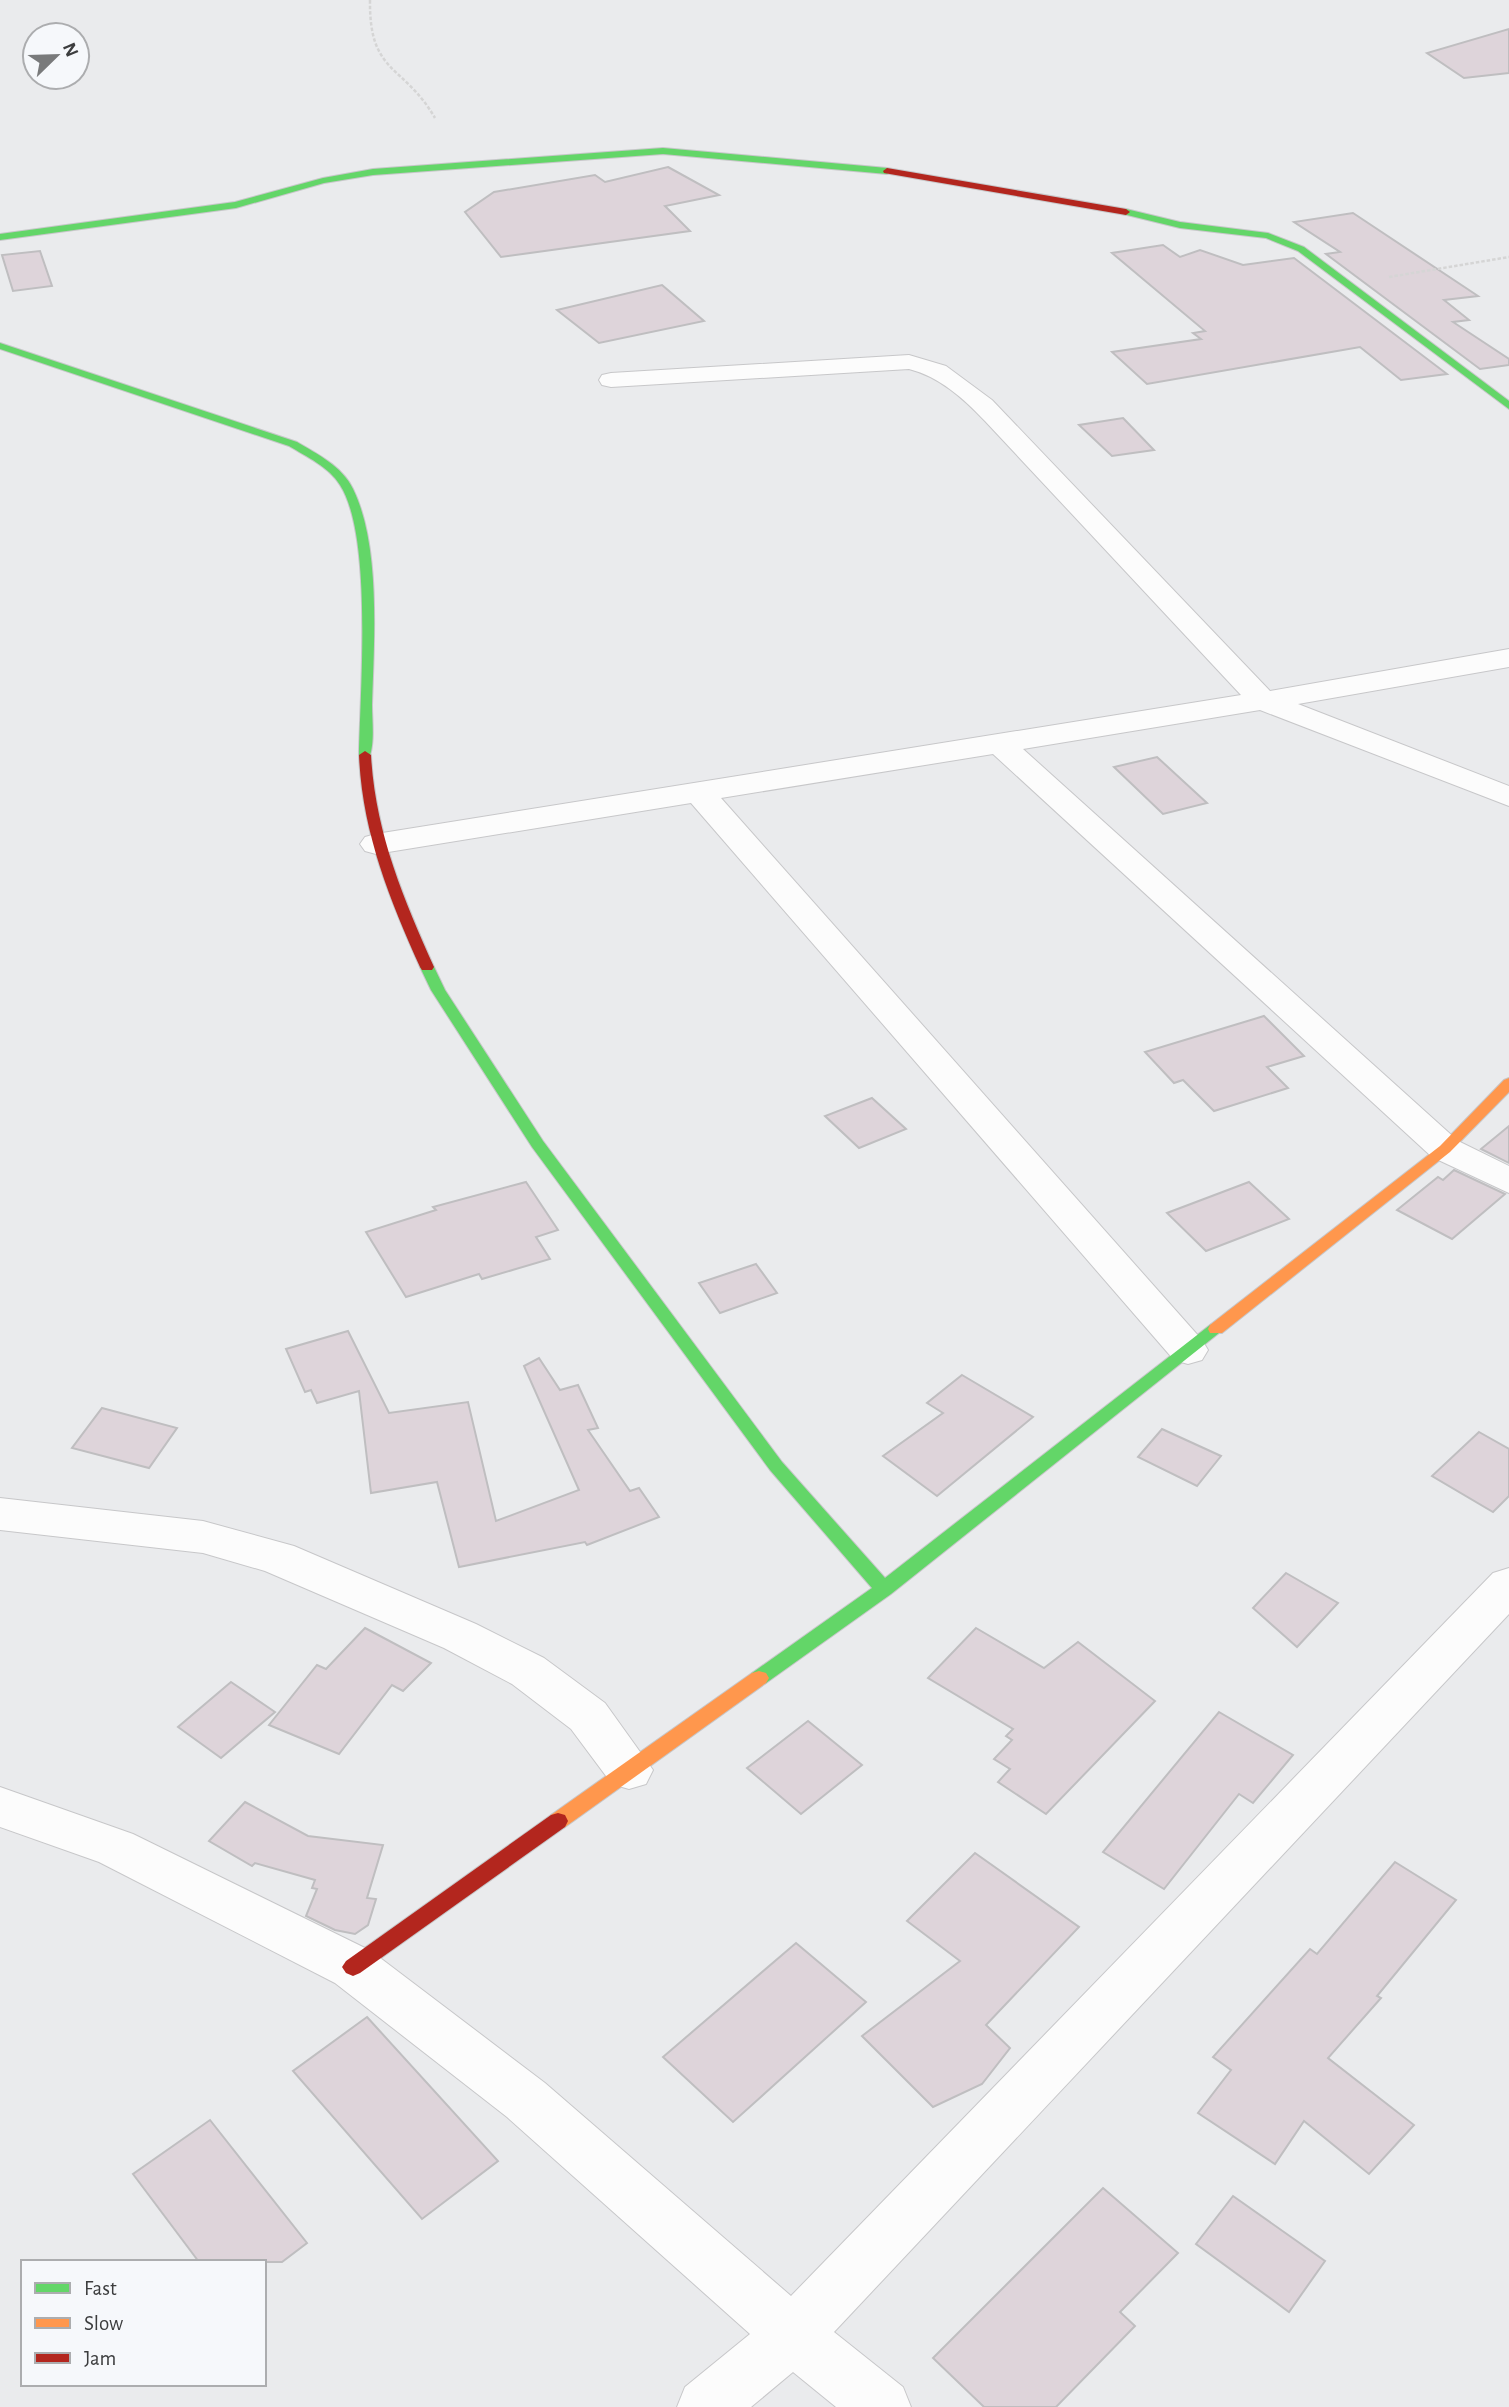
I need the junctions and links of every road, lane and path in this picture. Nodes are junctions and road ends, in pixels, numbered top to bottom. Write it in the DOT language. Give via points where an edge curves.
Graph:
graph roads {
  1 [pos="370,0"];
  2 [pos="435,118"];
  3 [pos="0,237"];
  4 [pos="1509,257"];
  5 [pos="1347,284"];
  6 [pos="0,346"];
  7 [pos="611,380"];
  8 [pos="1509,406"];
  9 [pos="1509,658"];
  10 [pos="1263,701"];
  11 [pos="1000,744"];
  12 [pos="698,792"];
  13 [pos="1509,797"];
  14 [pos="376,844"];
  15 [pos="1509,1083"];
  16 [pos="1445,1149"];
  17 [pos="1509,1181"];
  18 [pos="1188,1350"];
  19 [pos="0,1514"];
  20 [pos="1509,1585"];
  21 [pos="884,1589"];
  22 [pos="629,1770"];
  23 [pos="0,1807"];
  24 [pos="352,1967"];
  25 [pos="793,2335"];
  26 [pos="706,2407"];
  27 [pos="882,2407"];
  1 -- 2 [label="path" via="368,25 374,53 428,105"];
  3 -- 5 [label="street" via="236,205 373,172 663,151 919,174 1094,204 1180,225 1268,236 1301,249"];
  4 -- 5 [label="path"];
  5 -- 8 [label="street"];
  6 -- 14 [label="street" via="293,444 335,471 348,488 358,515 366,578 365,779"];
  7 -- 10 [label="street" via="909,362 930,366 971,393 996,417"];
  9 -- 10 [label="street"];
  10 -- 11 [label="street"];
  10 -- 13 [label="street"];
  11 -- 12 [label="street"];
  11 -- 16 [label="street"];
  12 -- 14 [label="street"];
  12 -- 18 [label="street"];
  14 -- 21 [label="street" via="438,990 537,1144 776,1466"];
  15 -- 16 [label="street"];
  16 -- 17 [label="street"];
  16 -- 18 [label="street"];
  18 -- 21 [label="street"];
  19 -- 22 [label="street" via="203,1537 278,1558 460,1636 528,1671 588,1716"];
  20 -- 25 [label="street"];
  21 -- 22 [label="street"];
  22 -- 24 [label="street"];
  23 -- 24 [label="street" via="116,1848"];
  24 -- 25 [label="street" via="526,2101"];
  25 -- 26 [label="street"];
  25 -- 27 [label="street"];
}
